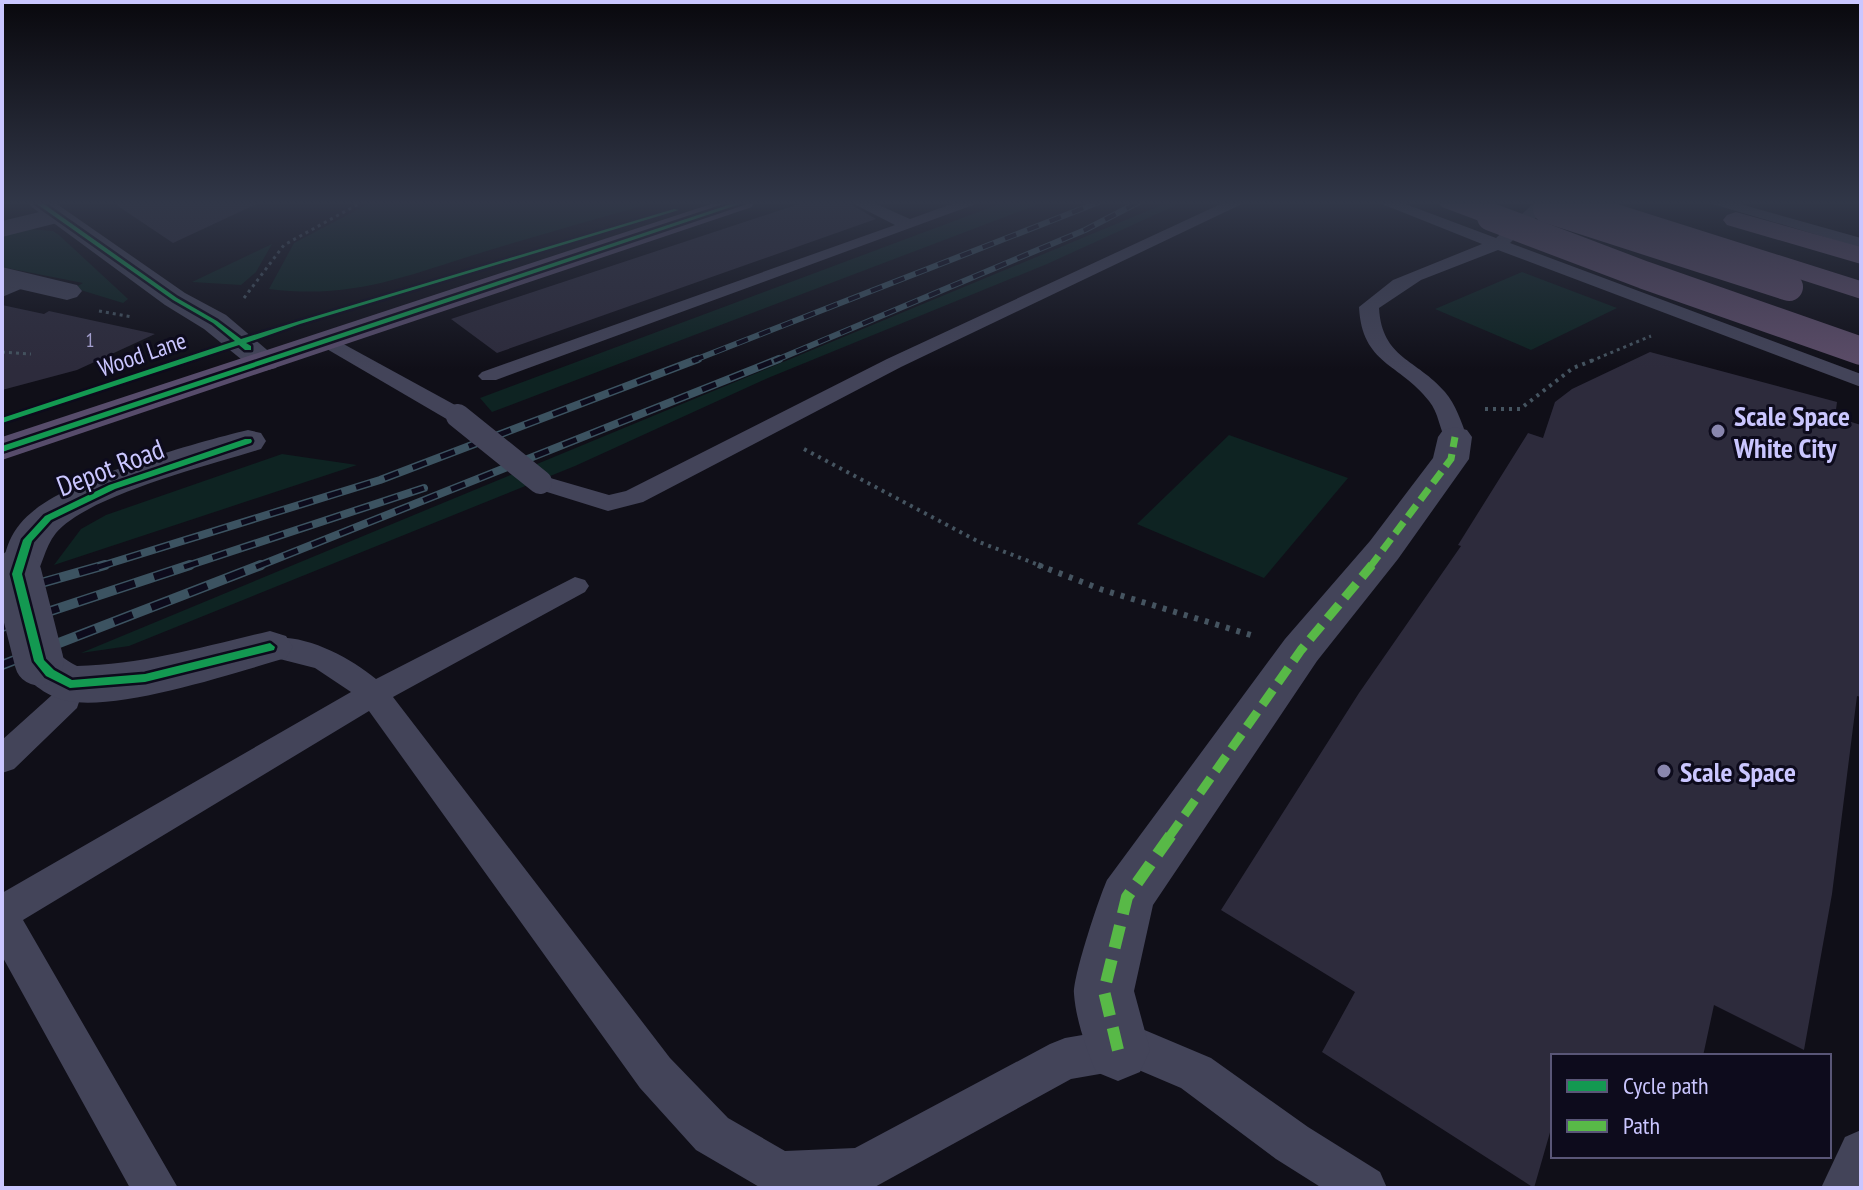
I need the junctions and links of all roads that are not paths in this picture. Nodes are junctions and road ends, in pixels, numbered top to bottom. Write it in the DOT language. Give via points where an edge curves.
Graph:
graph roads {
  1 [pos="116,258"];
  2 [pos="577,258"];
  3 [pos="819,258"];
  4 [pos="1119,258"];
  5 [pos="1461,258"];
  6 [pos="1537,258"];
  7 [pos="1598,258"];
  8 [pos="1656,258"];
  9 [pos="1698,258"];
  10 [pos="1759,258"];
  11 [pos="1811,258"];
  12 [pos="1861,272"];
  13 [pos="9,283"];
  14 [pos="1861,290"];
  15 [pos="67,291"];
  16 [pos="1861,310"];
  17 [pos="1760,312"];
  18 [pos="1861,330"];
  19 [pos="1723,331"];
  20 [pos="327,341"];
  21 [pos="1861,351"];
  22 [pos="264,361"];
  23 [pos="489,376"];
  24 [pos="1861,381"];
  25 [pos="1450,424"];
  26 [pos="248,441"];
  27 [pos="2,449"];
  28 [pos="575,586"];
  29 [pos="270,647"];
  30 [pos="54,672"];
  31 [pos="373,694"];
  32 [pos="2,760"];
  33 [pos="2,913"];
  34 [pos="2,920"];
  35 [pos="1118,1050"];
  36 [pos="1861,1153"];
  37 [pos="155,1188"];
  38 [pos="1364,1188"];
  39 [pos="1844,1188"];
  1 -- 22 [label="street"];
  2 -- 20 [label="main road, Wood Lane"];
  3 -- 23 [label="lane"];
  4 -- 20 [label="lane, bridge" via="894,363 634,497 608,503 540,482 458,416"];
  5 -- 25 [label="lane" via="1408,277 1369,307 1368,328 1379,347 1437,395"];
  6 -- 19 [label="lane"];
  7 -- 21 [label="highway, bridge"];
  8 -- 18 [label="highway"];
  9 -- 16 [label="highway, bridge"];
  10 -- 14 [label="highway"];
  11 -- 12 [label="highway"];
  13 -- 15 [label="street"];
  17 -- 19 [label="lane"];
  19 -- 24 [label="lane"];
  20 -- 22 [label="main road, Wood Lane"];
  22 -- 27 [label="main road, Wood Lane"];
  25 -- 35 [label="street" via="1451,459 1301,650 1127,897 1104,991"];
  26 -- 30 [label="street, Depot Road, bridge" via="112,487 48,518 28,540 17,574"];
  28 -- 31 [label="lane"];
  29 -- 30 [label="street" via="145,678"];
  29 -- 31 [label="lane" via="309,652 347,670"];
  30 -- 32 [label="lane" via="66,700"];
  31 -- 33 [label="lane"];
  31 -- 35 [label="lane" via="655,1073 712,1134 781,1174 859,1171 1065,1059"];
  34 -- 37 [label="lane"];
  35 -- 38 [label="lane" via="1135,1047 1196,1073"];
  36 -- 39 [label="lane"];
}
